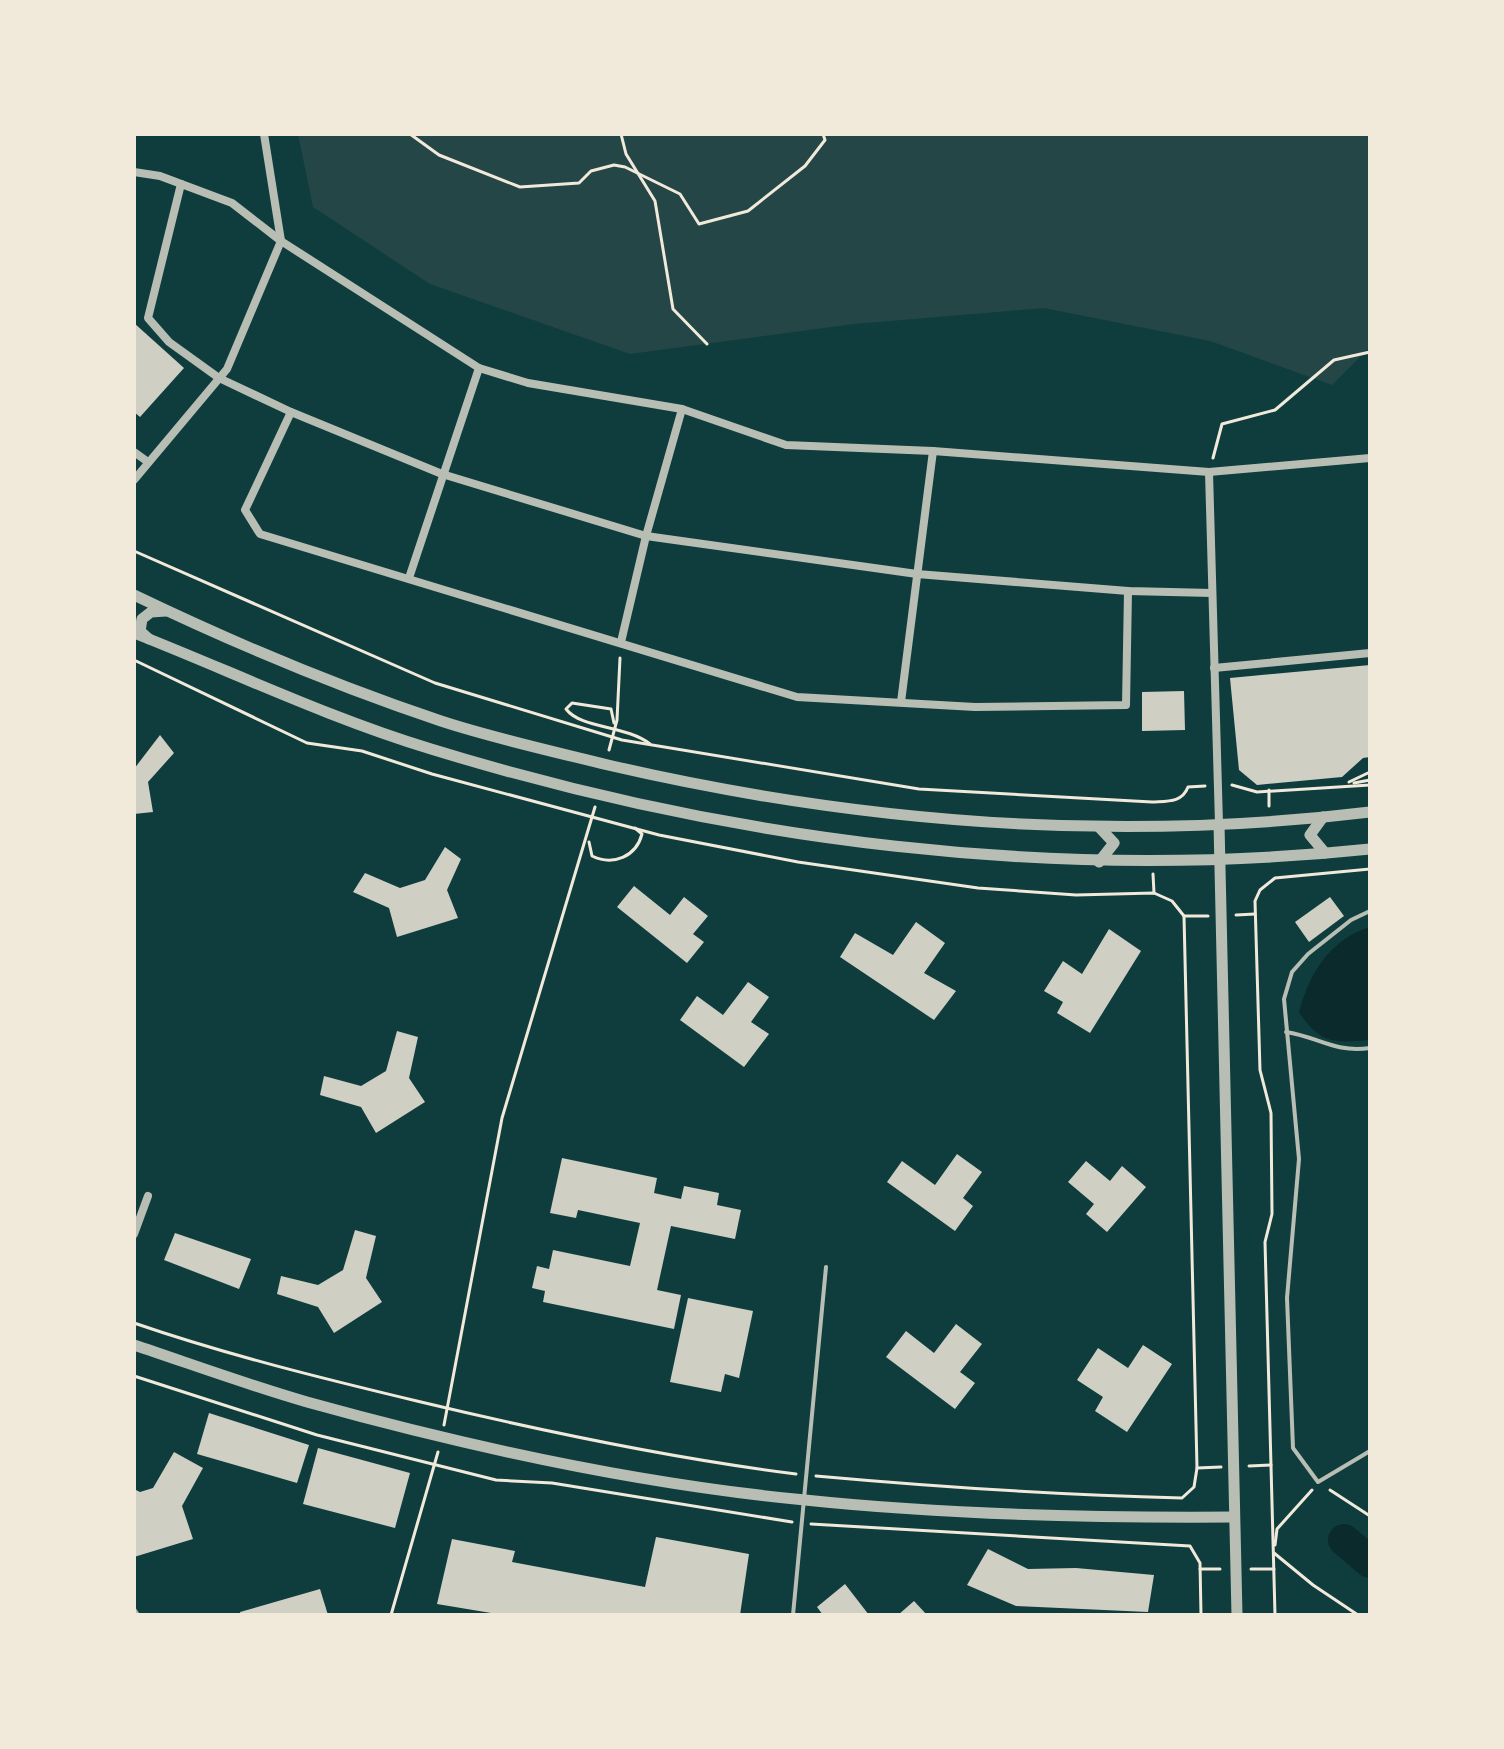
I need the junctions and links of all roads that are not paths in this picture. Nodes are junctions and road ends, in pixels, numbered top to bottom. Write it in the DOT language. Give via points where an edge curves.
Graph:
graph roads {
  1 [pos="264,134"];
  2 [pos="134,172"];
  3 [pos="181,184"];
  4 [pos="281,241"];
  5 [pos="479,368"];
  6 [pos="219,378"];
  7 [pos="682,409"];
  8 [pos="291,412"];
  9 [pos="933,451"];
  10 [pos="134,452"];
  11 [pos="1370,458"];
  12 [pos="148,462"];
  13 [pos="1209,472"];
  14 [pos="442,474"];
  15 [pos="134,480"];
  16 [pos="646,536"];
  17 [pos="917,574"];
  18 [pos="409,578"];
  19 [pos="1128,591"];
  20 [pos="1212,593"];
  21 [pos="134,595"];
  22 [pos="166,611"];
  23 [pos="134,633"];
  24 [pos="151,640"];
  25 [pos="621,642"];
  26 [pos="134,643"];
  27 [pos="1370,653"];
  28 [pos="1214,668"];
  29 [pos="901,702"];
  30 [pos="1370,812"];
  31 [pos="1323,817"];
  32 [pos="1219,824"];
  33 [pos="1099,827"];
  34 [pos="1370,849"];
  35 [pos="1325,853"];
  36 [pos="1219,859"];
  37 [pos="1099,862"];
  38 [pos="1370,911"];
  39 [pos="1286,1032"];
  40 [pos="1370,1048"];
  41 [pos="148,1196"];
  42 [pos="134,1234"];
  43 [pos="826,1267"];
  44 [pos="134,1345"];
  45 [pos="1370,1451"];
  46 [pos="803,1500"];
  47 [pos="1234,1517"];
  48 [pos="134,1609"];
  49 [pos="138,1615"];
  50 [pos="793,1615"];
  51 [pos="1237,1615"];
  1 -- 4 [label="street"];
  2 -- 3 [label="street"];
  3 -- 4 [label="street" via="232,203"];
  3 -- 6 [label="street" via="148,318 169,342"];
  4 -- 5 [label="street"];
  4 -- 6 [label="street"];
  5 -- 7 [label="street" via="528,383"];
  5 -- 14 [label="street"];
  6 -- 8 [label="street"];
  6 -- 12 [label="street"];
  7 -- 9 [label="street" via="786,445"];
  7 -- 16 [label="street"];
  8 -- 14 [label="street"];
  8 -- 18 [label="street" via="245,510 260,534"];
  9 -- 13 [label="street"];
  9 -- 17 [label="street"];
  10 -- 12 [label="street"];
  11 -- 13 [label="street"];
  12 -- 15 [label="street"];
  13 -- 20 [label="street"];
  14 -- 16 [label="street"];
  14 -- 18 [label="street"];
  16 -- 17 [label="street"];
  16 -- 25 [label="street"];
  17 -- 19 [label="street"];
  17 -- 29 [label="street"];
  18 -- 25 [label="street"];
  19 -- 20 [label="street"];
  19 -- 29 [label="street" via="1126,705 975,707"];
  20 -- 28 [label="street"];
  21 -- 22 [label="street"];
  22 -- 24 [label="street" via="142,619 140,631"];
  22 -- 33 [label="street" via="342,685 523,746 771,798 910,817"];
  23 -- 24 [label="street"];
  24 -- 26 [label="street"];
  24 -- 37 [label="street" via="376,731 624,799 872,845"];
  25 -- 29 [label="street" via="797,697"];
  27 -- 28 [label="street"];
  28 -- 32 [label="street"];
  30 -- 31 [label="street"];
  31 -- 32 [label="street"];
  31 -- 35 [label="street" via="1310,835"];
  32 -- 33 [label="street" via="1150,830"];
  32 -- 36 [label="street"];
  33 -- 37 [label="street" via="1114,843"];
  34 -- 35 [label="street"];
  35 -- 36 [label="street"];
  36 -- 37 [label="street"];
  36 -- 47 [label="street"];
  38 -- 39 [label="lane" via="1351,920 1292,972 1284,999"];
  39 -- 40 [label="lane" via="1335,1049"];
  39 -- 45 [label="lane" via="1299,1159 1287,1298 1293,1448 1318,1482"];
  41 -- 42 [label="street"];
  43 -- 46 [label="lane"];
  44 -- 46 [label="street" via="304,1401 442,1437 633,1475"];
  46 -- 47 [label="street" via="993,1514"];
  46 -- 50 [label="lane"];
  47 -- 51 [label="street"];
  48 -- 49 [label="lane"];
}
